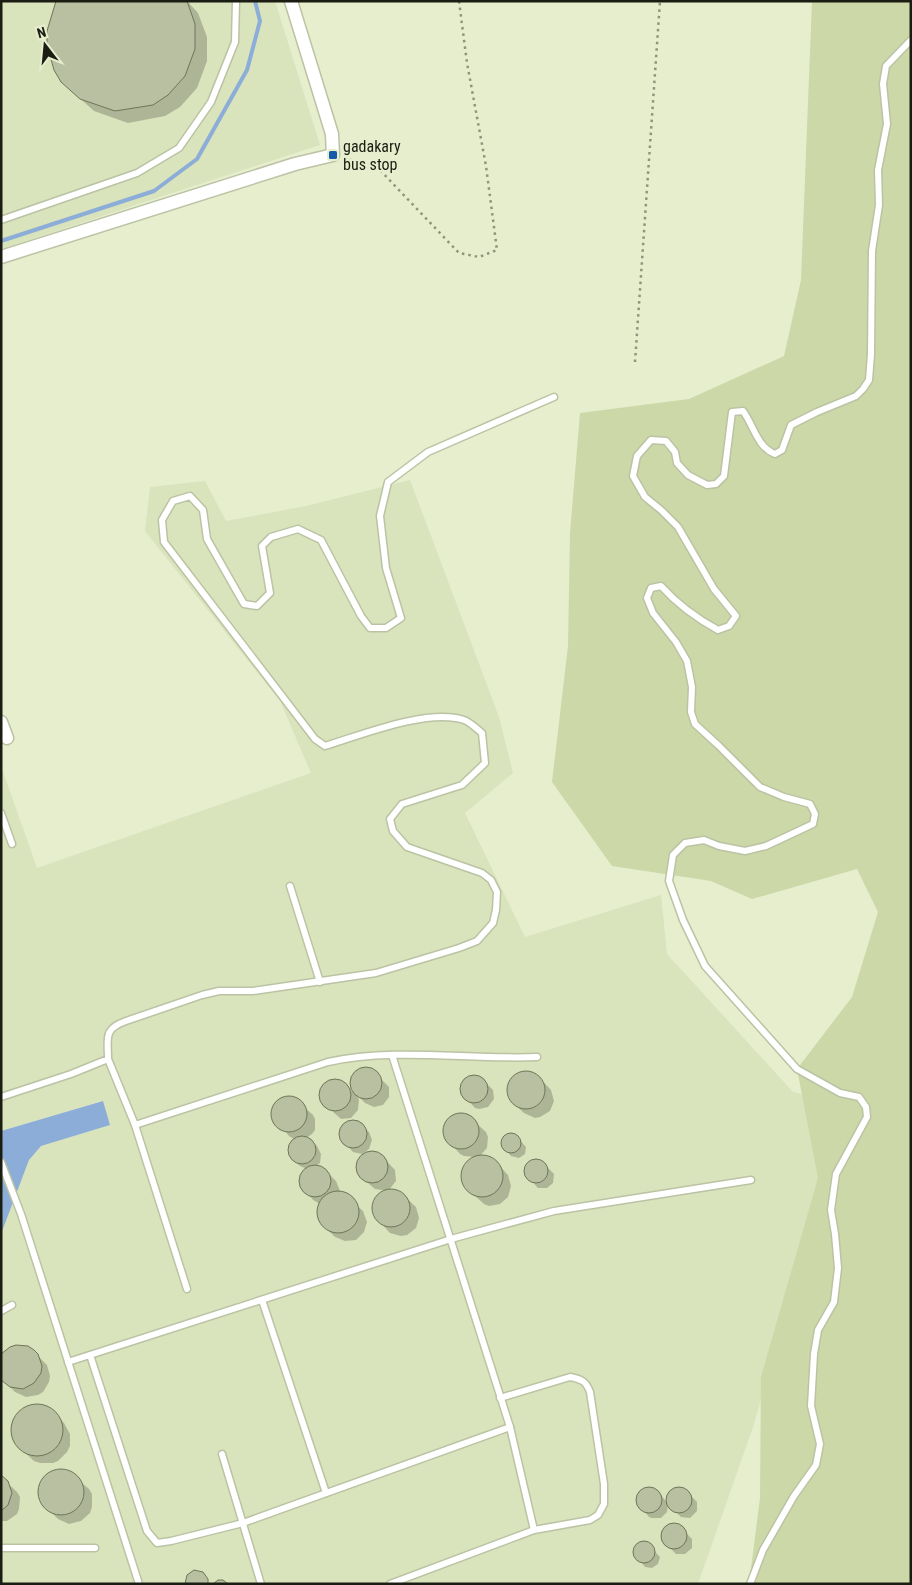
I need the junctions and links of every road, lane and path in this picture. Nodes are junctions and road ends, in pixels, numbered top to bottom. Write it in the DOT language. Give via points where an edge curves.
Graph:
graph roads {
  1 [pos="236,1"];
  2 [pos="291,1"];
  3 [pos="459,1"];
  4 [pos="660,1"];
  5 [pos="911,40"];
  6 [pos="333,155"];
  7 [pos="1,220"];
  8 [pos="1,257"];
  9 [pos="635,362"];
  10 [pos="554,396"];
  11 [pos="1,722"];
  12 [pos="6,738"];
  13 [pos="1,813"];
  14 [pos="12,844"];
  15 [pos="290,886"];
  16 [pos="320,982"];
  17 [pos="392,1055"];
  18 [pos="537,1057"];
  19 [pos="108,1059"];
  20 [pos="1,1097"];
  21 [pos="135,1125"];
  22 [pos="1,1162"];
  23 [pos="751,1180"];
  24 [pos="451,1239"];
  25 [pos="187,1289"];
  26 [pos="262,1300"];
  27 [pos="12,1305"];
  28 [pos="1,1311"];
  29 [pos="90,1355"];
  30 [pos="68,1362"];
  31 [pos="500,1398"];
  32 [pos="510,1427"];
  33 [pos="222,1454"];
  34 [pos="326,1493"];
  35 [pos="243,1523"];
  36 [pos="534,1530"];
  37 [pos="1,1548"];
  38 [pos="95,1548"];
  39 [pos="139,1584"];
  40 [pos="261,1584"];
  41 [pos="390,1584"];
  42 [pos="750,1584"];
  1 -- 7 [label="lane" via="235,42 211,102 179,148 137,173"];
  2 -- 6 [label="street" via="332,134"];
  3 -- 6 [label="path" via="497,250 479,257 459,253 377,167"];
  4 -- 9 [label="path"];
  5 -- 42 [label="lane" via="886,66 883,84 887,124 878,170 879,205 872,251 869,380 856,396 791,424 782,450 776,454 760,442 743,411 732,412 724,476 716,484 707,485 688,475 677,463 675,452 666,441 651,440 637,456 633,476 645,497 678,527 714,589 736,616 729,626 718,630 676,603 661,586 651,588 647,598 653,613 687,661 695,724 760,787 810,804 814,814 813,824 766,846 745,851 704,840 685,843 673,854 669,881 683,920 705,966 797,1069 840,1093 859,1097 866,1107 867,1117 836,1174 831,1210 838,1268 834,1302 818,1330 814,1354 811,1406 820,1444 816,1465 763,1550"];
  6 -- 8 [label="street" via="295,164"];
  10 -- 16 [label="lane" via="428,452 388,482 380,516 386,568 401,618 386,628 370,628 361,616 321,540 298,529 271,536 262,546 270,593 257,606 244,604 207,539 203,510 190,496 173,501 162,520 164,542 315,739 325,746 399,723 444,717 465,720 482,733 485,763 462,785 402,804 390,819 393,831 407,847 482,873 491,880 497,892 493,923 477,941 459,948 376,973"];
  11 -- 12 [label="street"];
  13 -- 14 [label="lane"];
  15 -- 16 [label="lane"];
  16 -- 19 [label="lane" via="253,992 219,991 120,1023 108,1034"];
  17 -- 18 [label="lane"];
  17 -- 21 [label="lane" via="353,1056 328,1062"];
  17 -- 24 [label="lane"];
  19 -- 20 [label="lane"];
  19 -- 21 [label="lane"];
  21 -- 25 [label="lane"];
  22 -- 30 [label="lane"];
  23 -- 24 [label="lane" via="554,1211"];
  24 -- 26 [label="lane"];
  24 -- 31 [label="lane"];
  26 -- 29 [label="lane"];
  26 -- 34 [label="lane"];
  27 -- 28 [label="lane"];
  29 -- 30 [label="lane"];
  29 -- 35 [label="lane" via="147,1531 157,1542 171,1542"];
  30 -- 39 [label="lane"];
  31 -- 32 [label="lane"];
  31 -- 36 [label="lane" via="570,1378 581,1379 590,1392 604,1504 598,1515 590,1520"];
  32 -- 34 [label="lane"];
  32 -- 36 [label="lane"];
  33 -- 35 [label="lane"];
  34 -- 35 [label="lane"];
  35 -- 40 [label="lane"];
  36 -- 41 [label="lane"];
  37 -- 38 [label="lane"];
}
